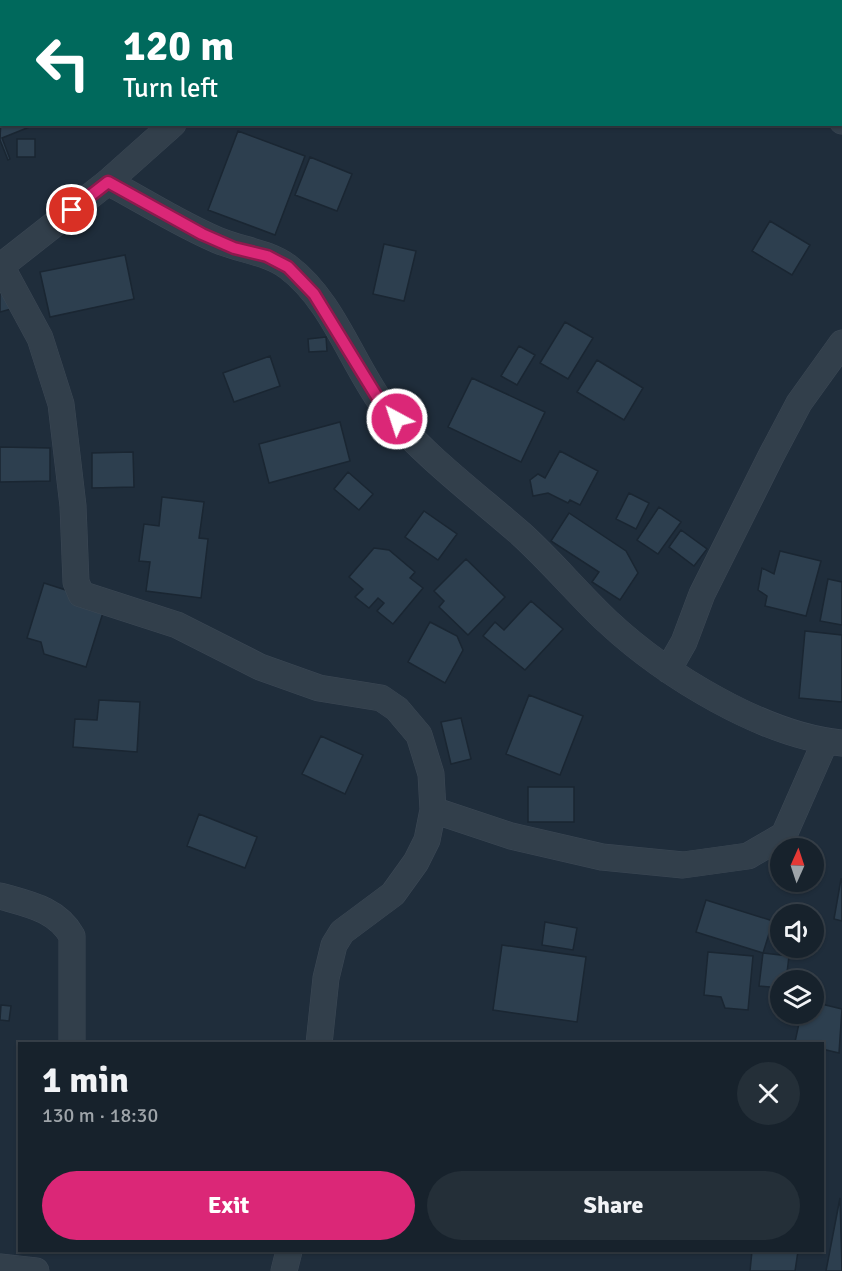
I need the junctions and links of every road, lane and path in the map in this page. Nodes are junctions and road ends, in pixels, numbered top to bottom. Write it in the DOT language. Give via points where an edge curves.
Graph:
graph roads {
  1 [pos="171,126"];
  2 [pos="108,182"];
  3 [pos="0,267"];
  4 [pos="842,342"];
  5 [pos="668,670"];
  6 [pos="833,743"];
  7 [pos="433,810"];
  8 [pos="0,896"];
  9 [pos="72,1042"];
  10 [pos="319,1042"];
  11 [pos="289,1252"];
  12 [pos="34,1264"];
  13 [pos="0,1267"];
  14 [pos="284,1271"];
  1 -- 2 [label="street"];
  2 -- 3 [label="street"];
  2 -- 5 [label="street" via="202,234 288,267 314,294 382,405 425,449 554,564 608,622"];
  3 -- 7 [label="street" via="40,338 61,404 73,506 76,582 81,594 177,625 260,667 319,688 381,698 397,709 419,735 431,774"];
  4 -- 5 [label="street" via="799,403"];
  5 -- 6 [label="street" via="769,724"];
  6 -- 7 [label="street" via="784,835 748,856 683,865 602,857 511,836"];
  7 -- 10 [label="street" via="427,840 393,894 342,933 334,945"];
  8 -- 9 [label="street" via="54,915 65,923 72,936"];
  11 -- 14 [label="street"];
  12 -- 13 [label="street"];
}
